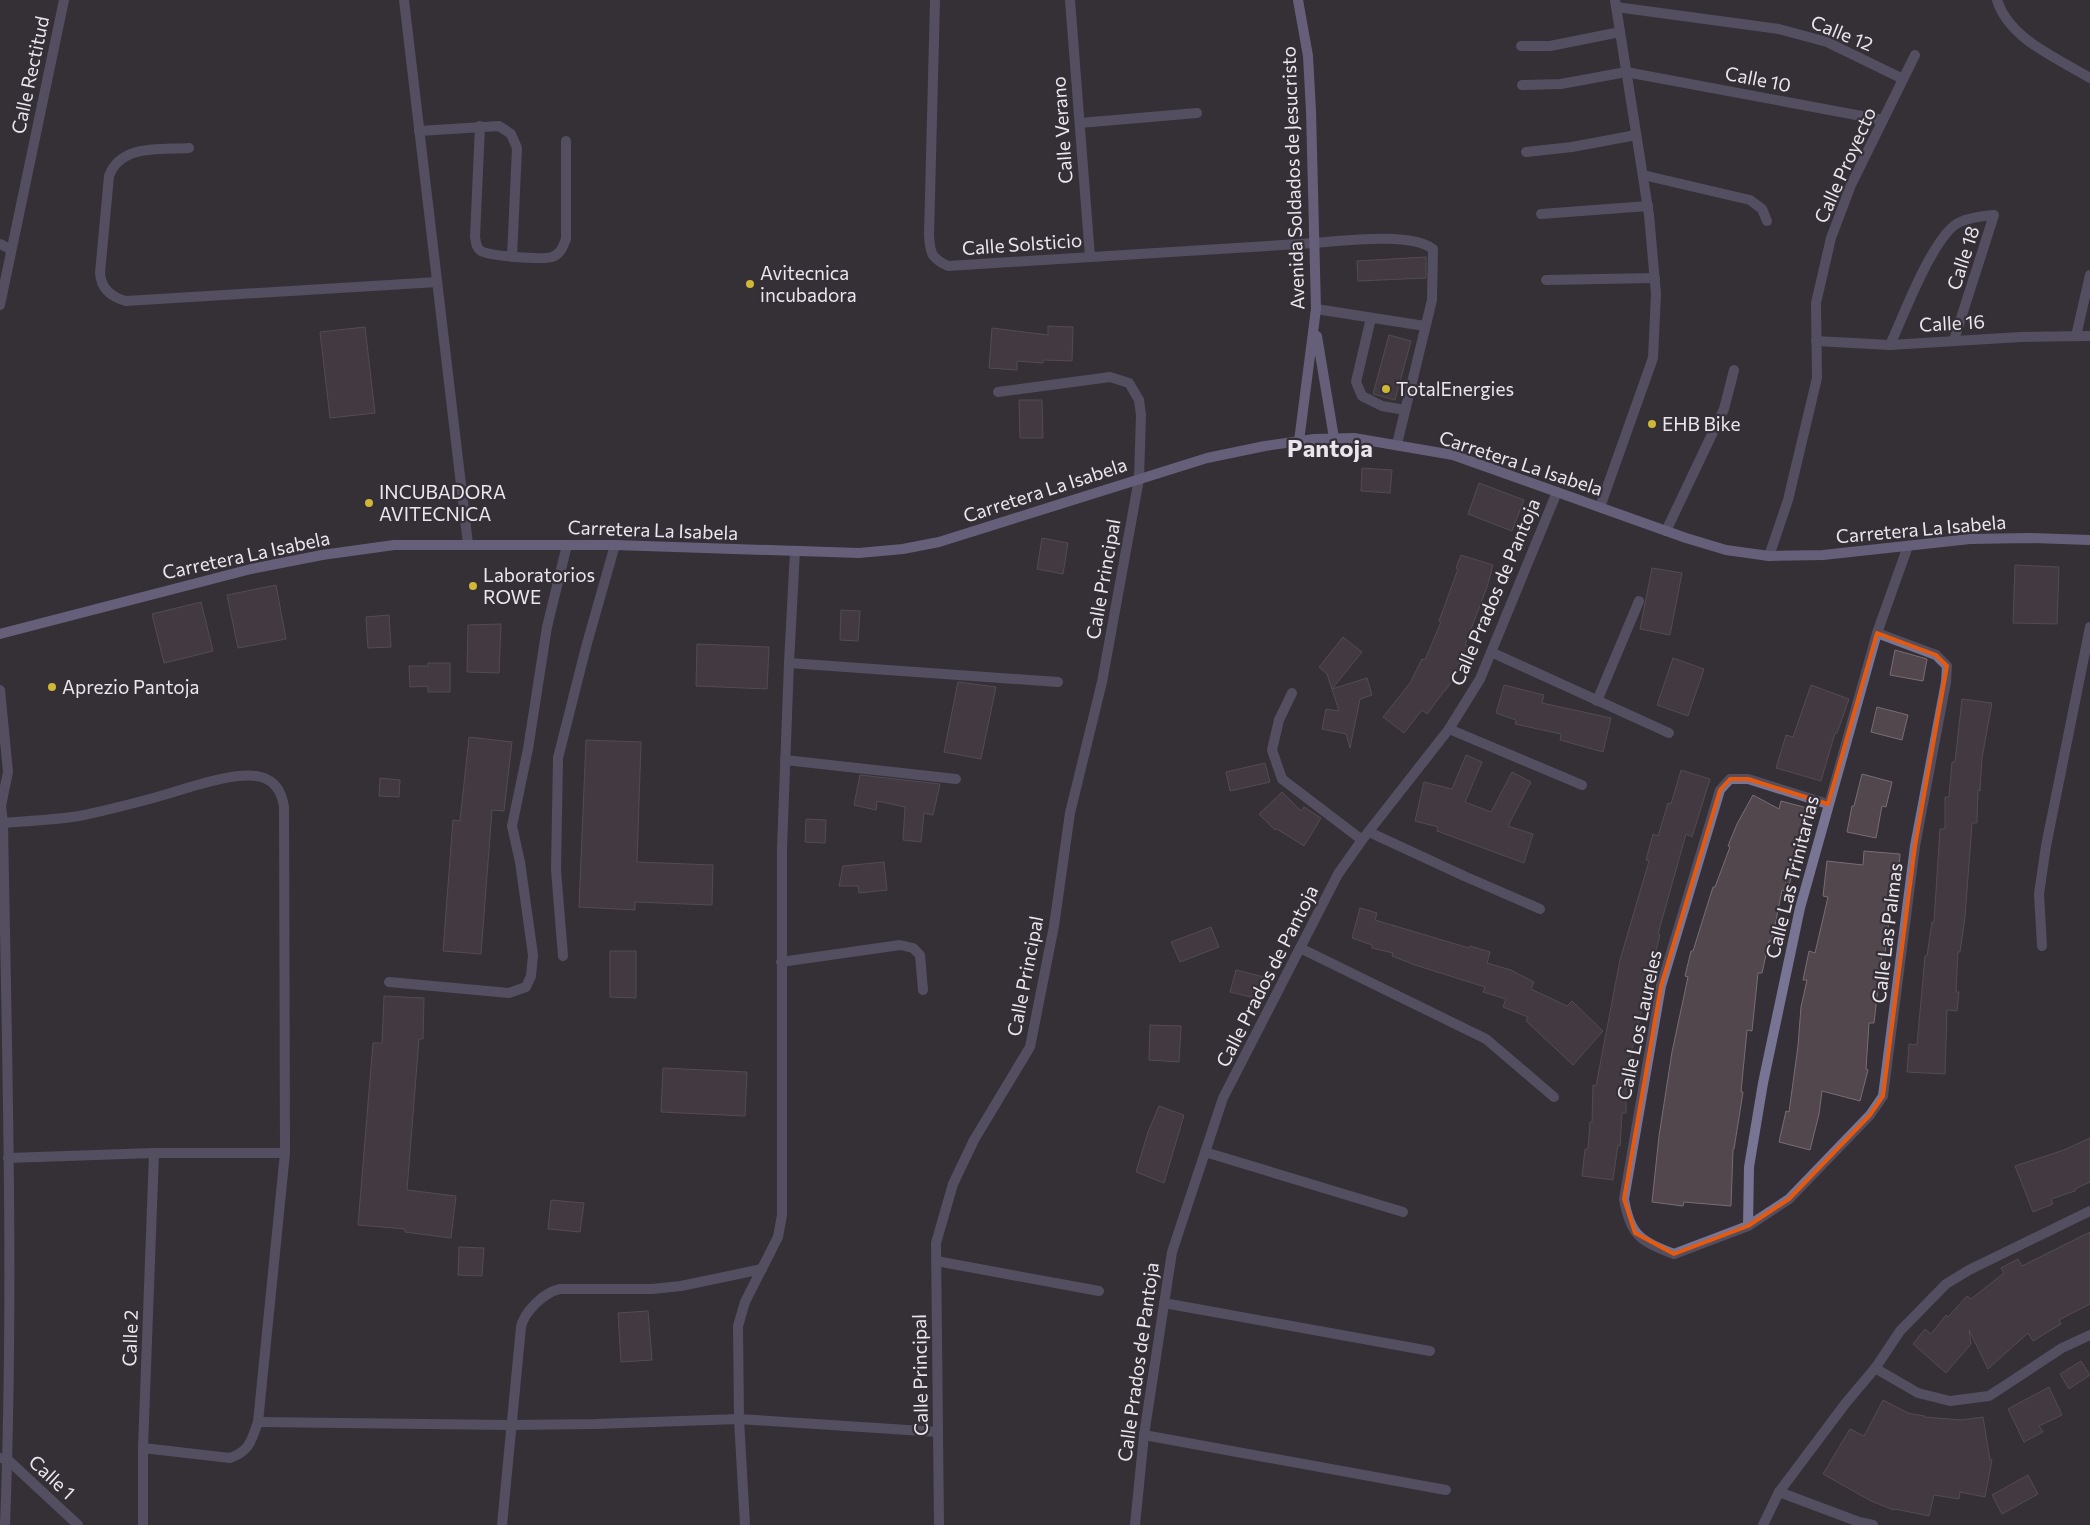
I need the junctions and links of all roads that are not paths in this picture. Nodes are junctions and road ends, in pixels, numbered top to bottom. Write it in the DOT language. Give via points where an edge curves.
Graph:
graph roads {
  1 [pos="64,0"];
  2 [pos="404,0"];
  3 [pos="935,0"];
  4 [pos="1070,0"];
  5 [pos="1298,0"];
  6 [pos="1998,0"];
  7 [pos="1615,3"];
  8 [pos="1620,32"];
  9 [pos="1521,46"];
  10 [pos="1915,55"];
  11 [pos="1626,72"];
  12 [pos="2090,78"];
  13 [pos="1903,79"];
  14 [pos="1522,84"];
  15 [pos="1197,113"];
  16 [pos="1883,120"];
  17 [pos="1080,123"];
  18 [pos="480,126"];
  19 [pos="419,132"];
  20 [pos="1636,135"];
  21 [pos="566,141"];
  22 [pos="189,148"];
  23 [pos="1526,152"];
  24 [pos="1643,175"];
  25 [pos="1648,206"];
  26 [pos="1541,214"];
  27 [pos="1767,221"];
  28 [pos="1314,243"];
  29 [pos="0,244"];
  30 [pos="10,249"];
  31 [pos="512,257"];
  32 [pos="1090,257"];
  33 [pos="2090,275"];
  34 [pos="1655,278"];
  35 [pos="1546,280"];
  36 [pos="437,282"];
  37 [pos="0,304"];
  38 [pos="1316,310"];
  39 [pos="1371,318"];
  40 [pos="1315,325"];
  41 [pos="1425,326"];
  42 [pos="2076,336"];
  43 [pos="2090,336"];
  44 [pos="1954,340"];
  45 [pos="1816,341"];
  46 [pos="1890,344"];
  47 [pos="1734,370"];
  48 [pos="998,392"];
  49 [pos="1405,410"];
  50 [pos="1334,438"];
  51 [pos="1299,441"];
  52 [pos="1397,444"];
  53 [pos="1139,479"];
  54 [pos="1557,492"];
  55 [pos="1600,507"];
  56 [pos="1666,531"];
  57 [pos="2090,540"];
  58 [pos="468,544"];
  59 [pos="567,545"];
  60 [pos="615,545"];
  61 [pos="1908,546"];
  62 [pos="795,551"];
  63 [pos="1770,556"];
  64 [pos="1639,601"];
  65 [pos="2090,627"];
  66 [pos="1877,633"];
  67 [pos="0,634"];
  68 [pos="1491,652"];
  69 [pos="789,663"];
  70 [pos="1058,682"];
  71 [pos="0,690"];
  72 [pos="1292,693"];
  73 [pos="1597,701"];
  74 [pos="1449,729"];
  75 [pos="1669,733"];
  76 [pos="785,760"];
  77 [pos="956,779"];
  78 [pos="1582,785"];
  79 [pos="1828,804"];
  80 [pos="0,805"];
  81 [pos="3,824"];
  82 [pos="1366,836"];
  83 [pos="1540,909"];
  84 [pos="2042,946"];
  85 [pos="1300,948"];
  86 [pos="563,956"];
  87 [pos="781,962"];
  88 [pos="389,982"];
  89 [pos="922,990"];
  90 [pos="1554,1097"];
  91 [pos="1205,1152"];
  92 [pos="154,1153"];
  93 [pos="285,1153"];
  94 [pos="8,1158"];
  95 [pos="2090,1211"];
  96 [pos="1403,1212"];
  97 [pos="1748,1226"];
  98 [pos="936,1261"];
  99 [pos="762,1269"];
  100 [pos="1099,1290"];
  101 [pos="1164,1303"];
  102 [pos="2090,1335"];
  103 [pos="1430,1350"];
  104 [pos="1876,1367"];
  105 [pos="739,1418"];
  106 [pos="258,1422"];
  107 [pos="511,1425"];
  108 [pos="938,1432"];
  109 [pos="1144,1434"];
  110 [pos="143,1448"];
  111 [pos="4,1459"];
  112 [pos="1446,1490"];
  113 [pos="1779,1492"];
  114 [pos="5,1525"];
  115 [pos="78,1525"];
  116 [pos="143,1525"];
  117 [pos="502,1525"];
  118 [pos="745,1525"];
  119 [pos="939,1525"];
  120 [pos="1135,1525"];
  121 [pos="1763,1525"];
  122 [pos="1873,1525"];
  1 -- 30 [label="street, Calle Rectitud"];
  2 -- 19 [label="street"];
  3 -- 32 [label="street, Calle Solsticio" via="930,250 936,260 948,266"];
  4 -- 17 [label="street, Calle Verano"];
  5 -- 28 [label="main road, Avenida Soldados de Jesucristo" via="1309,74"];
  6 -- 12 [label="street" via="2001,13 2013,28"];
  7 -- 8 [label="street"];
  7 -- 13 [label="street, Calle 12" via="1779,28 1827,42"];
  8 -- 9 [label="street" via="1550,46"];
  8 -- 11 [label="street"];
  10 -- 13 [label="street, Calle Proyecto"];
  11 -- 14 [label="street" via="1561,84"];
  11 -- 16 [label="street, Calle 10"];
  11 -- 20 [label="street"];
  13 -- 16 [label="street, Calle Proyecto"];
  15 -- 17 [label="street"];
  16 -- 45 [label="street, Calle Proyecto" via="1851,185 1832,238 1816,303"];
  17 -- 32 [label="street, Calle Verano"];
  18 -- 19 [label="street"];
  18 -- 31 [label="street" via="499,126 511,134 517,148"];
  18 -- 31 [label="street" via="474,237 482,252"];
  19 -- 36 [label="street"];
  20 -- 23 [label="street"];
  20 -- 24 [label="street"];
  21 -- 31 [label="street" via="566,239 562,250 552,257"];
  22 -- 36 [label="street" via="136,152 126,155 112,168 100,273 101,283 115,298 126,300"];
  24 -- 25 [label="street"];
  24 -- 27 [label="street" via="1750,200 1762,209"];
  25 -- 26 [label="street"];
  25 -- 34 [label="street"];
  28 -- 32 [label="street, Calle Solsticio"];
  28 -- 38 [label="main road, Avenida Soldados de Jesucristo"];
  28 -- 41 [label="street, Calle Solsticio" via="1382,239 1421,242 1434,249 1432,300"];
  29 -- 30 [label="street"];
  30 -- 37 [label="street, Calle Rectitud"];
  33 -- 42 [label="street"];
  34 -- 35 [label="street"];
  34 -- 55 [label="street" via="1653,358"];
  36 -- 58 [label="street"];
  38 -- 39 [label="street"];
  38 -- 40 [label="main road, Avenida Soldados de Jesucristo"];
  39 -- 41 [label="street"];
  39 -- 49 [label="street" via="1356,382 1362,396 1382,406"];
  40 -- 50 [label="main road, Avenida Soldados de Jesucristo"];
  40 -- 51 [label="main road, Avenida Soldados de Jesucristo"];
  41 -- 49 [label="street"];
  42 -- 43 [label="street, Calle 16"];
  42 -- 44 [label="street, Calle 16"];
  44 -- 46 [label="street, Calle 16"];
  44 -- 46 [label="street, Calle 18" via="1994,215 1958,222 1940,241"];
  45 -- 46 [label="street, Calle 16"];
  45 -- 63 [label="street, Calle Proyecto" via="1817,378 1788,500"];
  47 -- 56 [label="street" via="1724,409"];
  48 -- 53 [label="street, Calle Principal" via="1110,377 1128,382 1140,400"];
  49 -- 52 [label="street"];
  50 -- 51 [label="main road, Carretera La Isabela"];
  50 -- 52 [label="main road, Carretera La Isabela"];
  51 -- 53 [label="main road, Carretera La Isabela" via="1208,458"];
  52 -- 54 [label="main road, Carretera La Isabela" via="1453,455"];
  53 -- 62 [label="main road, Carretera La Isabela" via="939,542 859,553"];
  53 -- 98 [label="street, Calle Principal" via="1102,682 1070,813 1054,926 1030,1047 974,1140 953,1184 936,1243"];
  54 -- 55 [label="main road, Carretera La Isabela"];
  54 -- 68 [label="street, Calle Prados de Pantoja"];
  55 -- 56 [label="main road, Carretera La Isabela"];
  56 -- 63 [label="main road, Carretera La Isabela" via="1726,550"];
  57 -- 61 [label="main road, Carretera La Isabela" via="1970,539"];
  58 -- 59 [label="main road, Carretera La Isabela"];
  58 -- 67 [label="main road, Carretera La Isabela" via="394,545 313,556 251,568"];
  59 -- 60 [label="main road, Carretera La Isabela"];
  59 -- 88 [label="street" via="547,627 512,826 528,914 533,955 531,976 526,987 509,993"];
  60 -- 62 [label="main road, Carretera La Isabela"];
  60 -- 86 [label="street" via="558,758 556,870"];
  61 -- 63 [label="main road, Carretera La Isabela" via="1823,555"];
  61 -- 66 [label="street, Calle Las Trinitarias"];
  62 -- 69 [label="street"];
  64 -- 73 [label="street"];
  65 -- 84 [label="street" via="2046,846 2039,894"];
  66 -- 79 [label="street, Calle Las Trinitarias"];
  66 -- 97 [label="street, Calle Las Palmas" via="1936,655 1947,666 1915,846 1883,1096 1870,1116 1789,1199"];
  68 -- 73 [label="street"];
  68 -- 74 [label="street, Calle Prados de Pantoja" via="1480,680"];
  69 -- 70 [label="street"];
  69 -- 76 [label="street"];
  71 -- 80 [label="street" via="8,772"];
  72 -- 82 [label="street" via="1279,720 1272,750 1282,779"];
  73 -- 75 [label="street"];
  74 -- 78 [label="street"];
  74 -- 82 [label="street, Calle Prados de Pantoja"];
  76 -- 77 [label="street"];
  76 -- 87 [label="street"];
  79 -- 97 [label="street, Calle Las Trinitarias" via="1800,908 1763,1083 1749,1167"];
  79 -- 97 [label="street, Calle Los Laureles" via="1748,779 1730,779 1720,790 1661,986 1624,1199 1628,1220 1635,1233 1674,1254"];
  80 -- 81 [label="street"];
  81 -- 93 [label="street" via="79,816 248,775 262,777 275,784 282,794 284,807"];
  81 -- 94 [label="street"];
  82 -- 83 [label="street"];
  82 -- 85 [label="street, Calle Prados de Pantoja" via="1338,874"];
  85 -- 90 [label="street" via="1486,1038"];
  85 -- 91 [label="street, Calle Prados de Pantoja" via="1223,1098"];
  87 -- 89 [label="street" via="900,945 913,948 920,955"];
  87 -- 99 [label="street" via="782,1215 778,1237"];
  91 -- 96 [label="street"];
  91 -- 101 [label="street, Calle Prados de Pantoja" via="1172,1252"];
  92 -- 93 [label="street"];
  92 -- 94 [label="street"];
  92 -- 110 [label="street, Calle 2"];
  93 -- 106 [label="street"];
  94 -- 111 [label="street"];
  95 -- 104 [label="street" via="1946,1284 1900,1331"];
  98 -- 100 [label="street"];
  98 -- 108 [label="street, Calle Principal"];
  99 -- 105 [label="street" via="745,1302 738,1326"];
  99 -- 107 [label="street" via="681,1286 560,1289 549,1293 522,1321"];
  101 -- 103 [label="street"];
  101 -- 109 [label="street, Calle Prados de Pantoja"];
  102 -- 104 [label="street" via="2062,1348 1989,1396 1950,1401 1918,1393"];
  104 -- 113 [label="street"];
  105 -- 107 [label="street"];
  105 -- 108 [label="street"];
  105 -- 118 [label="street"];
  106 -- 107 [label="street"];
  106 -- 110 [label="street" via="242,1454 230,1458"];
  107 -- 117 [label="street"];
  108 -- 119 [label="street, Calle Principal"];
  109 -- 112 [label="street"];
  109 -- 120 [label="street, Calle Prados de Pantoja"];
  110 -- 116 [label="street, Calle 2"];
  111 -- 114 [label="street"];
  111 -- 115 [label="street, Calle 1"];
  113 -- 121 [label="street"];
  113 -- 122 [label="street"];
}
